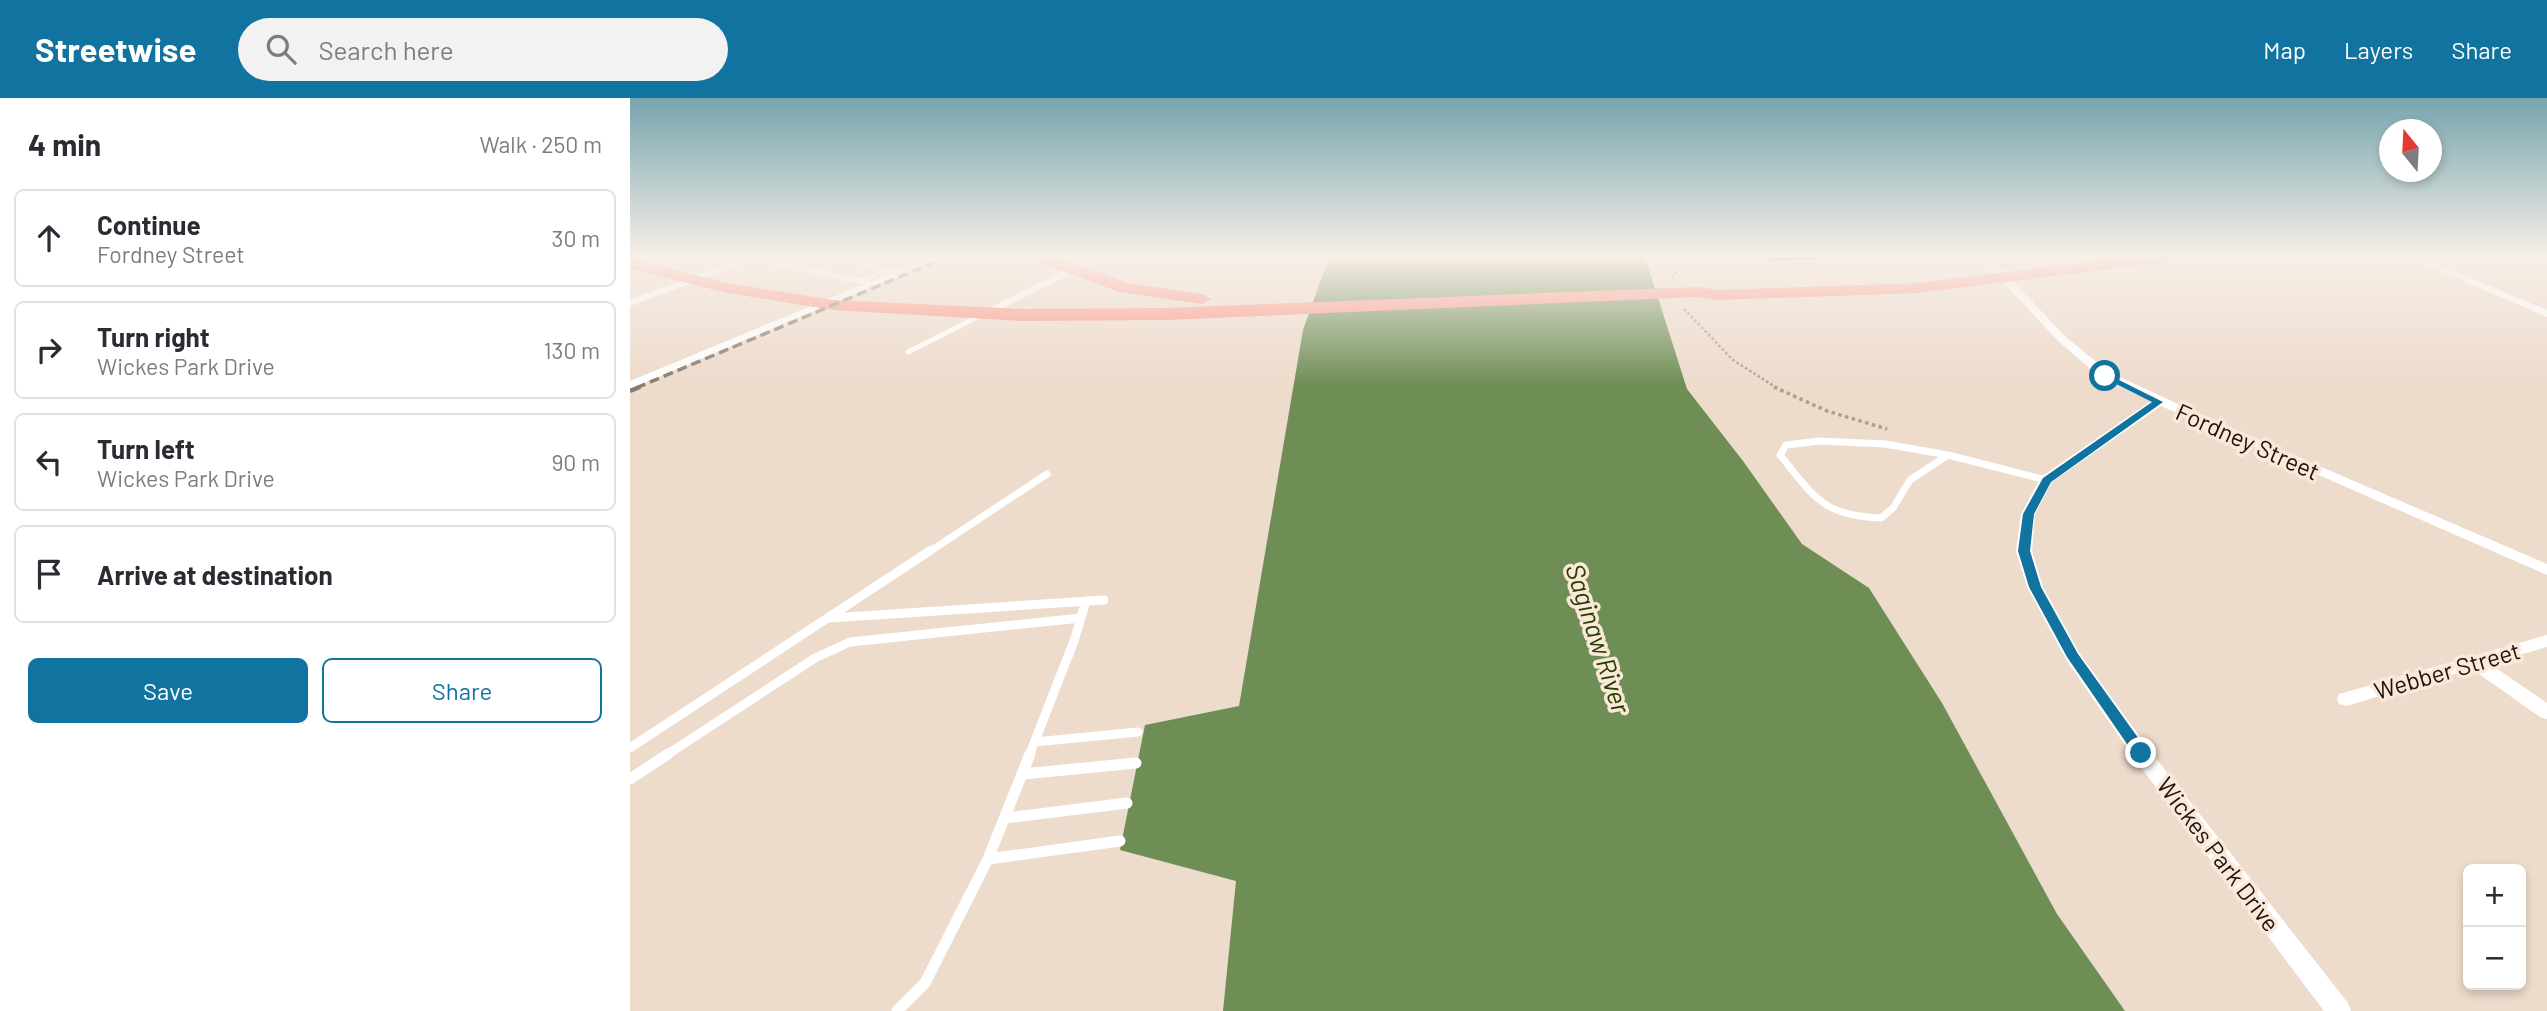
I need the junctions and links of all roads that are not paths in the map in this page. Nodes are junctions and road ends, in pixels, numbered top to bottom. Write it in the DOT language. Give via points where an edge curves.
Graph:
graph roads {
  1 [pos="801,300"];
  2 [pos="833,300"];
  3 [pos="1012,300"];
  4 [pos="1236,300"];
  5 [pos="1490,300"];
  6 [pos="2025,300"];
  7 [pos="2513,300"];
  8 [pos="825,304"];
  9 [pos="1288,307"];
  10 [pos="983,314"];
  11 [pos="2547,314"];
  12 [pos="908,352"];
  13 [pos="630,385"];
  14 [pos="2159,402"];
  15 [pos="1948,455"];
  16 [pos="1047,474"];
  17 [pos="2046,480"];
  18 [pos="2547,570"];
  19 [pos="1104,600"];
  20 [pos="1086,601"];
  21 [pos="1080,618"];
  22 [pos="827,619"];
  23 [pos="2547,641"];
  24 [pos="2475,663"];
  25 [pos="2346,699"];
  26 [pos="2547,712"];
  27 [pos="1138,732"];
  28 [pos="1035,742"];
  29 [pos="630,748"];
  30 [pos="1136,763"];
  31 [pos="1023,774"];
  32 [pos="630,779"];
  33 [pos="1127,803"];
  34 [pos="1006,818"];
  35 [pos="1120,841"];
  36 [pos="988,859"];
  37 [pos="897,1011"];
  38 [pos="2339,1011"];
  1 -- 8 [label="highway"];
  2 -- 8 [label="street"];
  3 -- 10 [label="street"];
  4 -- 9 [label="highway"];
  5 -- 9 [label="highway"];
  6 -- 14 [label="street, Fordney Street" via="2105,376"];
  7 -- 11 [label="street"];
  8 -- 10 [label="highway"];
  8 -- 13 [label="street"];
  9 -- 10 [label="highway" via="1136,315"];
  10 -- 12 [label="lane"];
  14 -- 17 [label="street, Wickes Park Drive"];
  14 -- 18 [label="street, Fordney Street"];
  15 -- 15 [label="lane" via="1883,442 1820,439 1786,445 1780,455 1821,504 1858,519 1881,519 1910,480"];
  15 -- 17 [label="lane"];
  16 -- 22 [label="lane"];
  17 -- 38 [label="street, Wickes Park Drive" via="2028,514 2024,551 2035,587 2060,634 2141,753"];
  19 -- 20 [label="lane"];
  20 -- 21 [label="lane"];
  20 -- 22 [label="lane"];
  21 -- 28 [label="lane"];
  21 -- 32 [label="lane" via="850,642 815,658"];
  22 -- 29 [label="lane"];
  23 -- 24 [label="street, Webber Street"];
  24 -- 25 [label="street, Webber Street"];
  24 -- 26 [label="street"];
  27 -- 28 [label="lane"];
  28 -- 31 [label="lane"];
  30 -- 31 [label="lane"];
  31 -- 34 [label="lane"];
  33 -- 34 [label="lane"];
  34 -- 36 [label="lane"];
  35 -- 36 [label="lane"];
  36 -- 37 [label="lane" via="925,983"];
}
